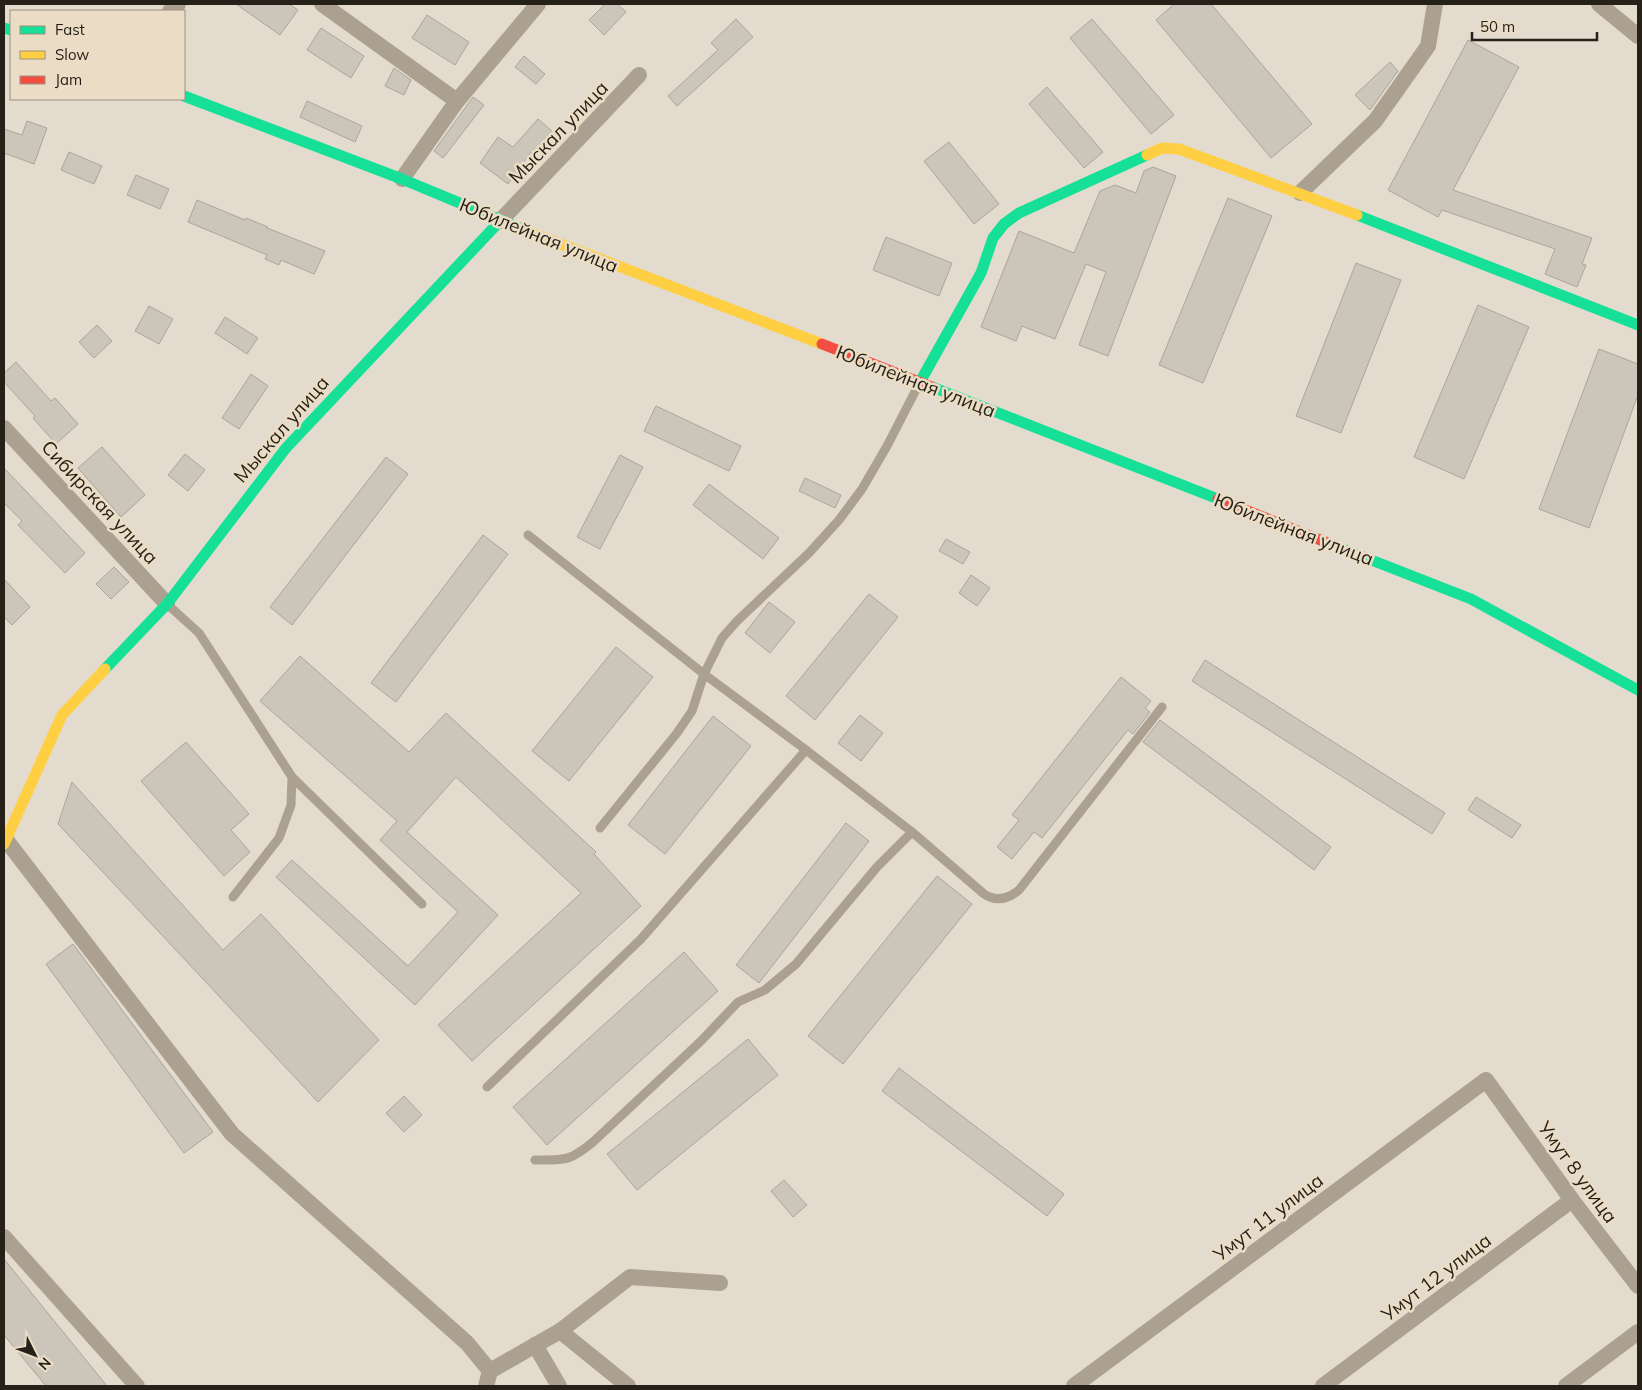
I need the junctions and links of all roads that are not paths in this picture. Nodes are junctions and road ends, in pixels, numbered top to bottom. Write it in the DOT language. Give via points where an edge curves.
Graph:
graph roads {
  1 [pos="322,4"];
  2 [pos="538,4"];
  3 [pos="1435,4"];
  4 [pos="1599,4"];
  5 [pos="1638,36"];
  6 [pos="639,75"];
  7 [pos="185,96"];
  8 [pos="457,101"];
  9 [pos="402,179"];
  10 [pos="1300,193"];
  11 [pos="500,221"];
  12 [pos="1638,326"];
  13 [pos="920,382"];
  14 [pos="4,428"];
  15 [pos="528,535"];
  16 [pos="167,604"];
  17 [pos="704,674"];
  18 [pos="1638,690"];
  19 [pos="1162,707"];
  20 [pos="806,750"];
  21 [pos="292,777"];
  22 [pos="600,828"];
  23 [pos="912,832"];
  24 [pos="5,842"];
  25 [pos="233,897"];
  26 [pos="422,904"];
  27 [pos="1486,1080"];
  28 [pos="487,1087"];
  29 [pos="535,1160"];
  30 [pos="1572,1200"];
  31 [pos="4,1238"];
  32 [pos="720,1284"];
  33 [pos="1638,1286"];
  34 [pos="560,1331"];
  35 [pos="1638,1332"];
  36 [pos="535,1344"];
  37 [pos="488,1378"];
  38 [pos="137,1386"];
  39 [pos="559,1386"];
  40 [pos="628,1386"];
  41 [pos="1074,1386"];
  42 [pos="1323,1386"];
  43 [pos="1566,1386"];
  1 -- 8 [label="street"];
  2 -- 8 [label="street"];
  3 -- 10 [label="street" via="1428,46 1386,106 1375,121"];
  4 -- 5 [label="street"];
  6 -- 11 [label="street, Мыскал улица"];
  7 -- 9 [label="street, Юбилейная улица"];
  8 -- 9 [label="street"];
  9 -- 11 [label="street, Юбилейная улица"];
  10 -- 12 [label="street"];
  10 -- 13 [label="street" via="1179,149 1162,148 1019,213 993,238 981,273"];
  11 -- 13 [label="street, Юбилейная улица"];
  11 -- 16 [label="street, Мыскал улица" via="286,448"];
  13 -- 17 [label="lane" via="887,446 839,520 722,638"];
  13 -- 18 [label="street, Юбилейная улица" via="1472,598"];
  14 -- 16 [label="street, Сибирская улица"];
  15 -- 17 [label="lane"];
  16 -- 21 [label="lane" via="199,633"];
  16 -- 24 [label="street, Мыскал улица" via="62,716"];
  17 -- 20 [label="lane"];
  17 -- 22 [label="lane" via="692,711 677,734"];
  19 -- 23 [label="lane" via="1012,896 989,897"];
  20 -- 23 [label="lane"];
  20 -- 28 [label="lane" via="641,939"];
  21 -- 25 [label="lane" via="291,805 279,838"];
  21 -- 26 [label="lane"];
  23 -- 29 [label="lane" via="877,867 796,964 765,990 738,1002 593,1142 567,1159"];
  24 -- 37 [label="street" via="232,1134 467,1343"];
  27 -- 30 [label="street, Умут 8 улица"];
  27 -- 41 [label="street, Умут 11 улица"];
  30 -- 33 [label="street, Умут 8 улица"];
  30 -- 42 [label="street, Умут 12 улица"];
  31 -- 38 [label="street"];
  32 -- 34 [label="street" via="630,1277"];
  34 -- 36 [label="street"];
  34 -- 40 [label="street"];
  35 -- 43 [label="street"];
  36 -- 37 [label="street"];
  36 -- 39 [label="street"];
}
